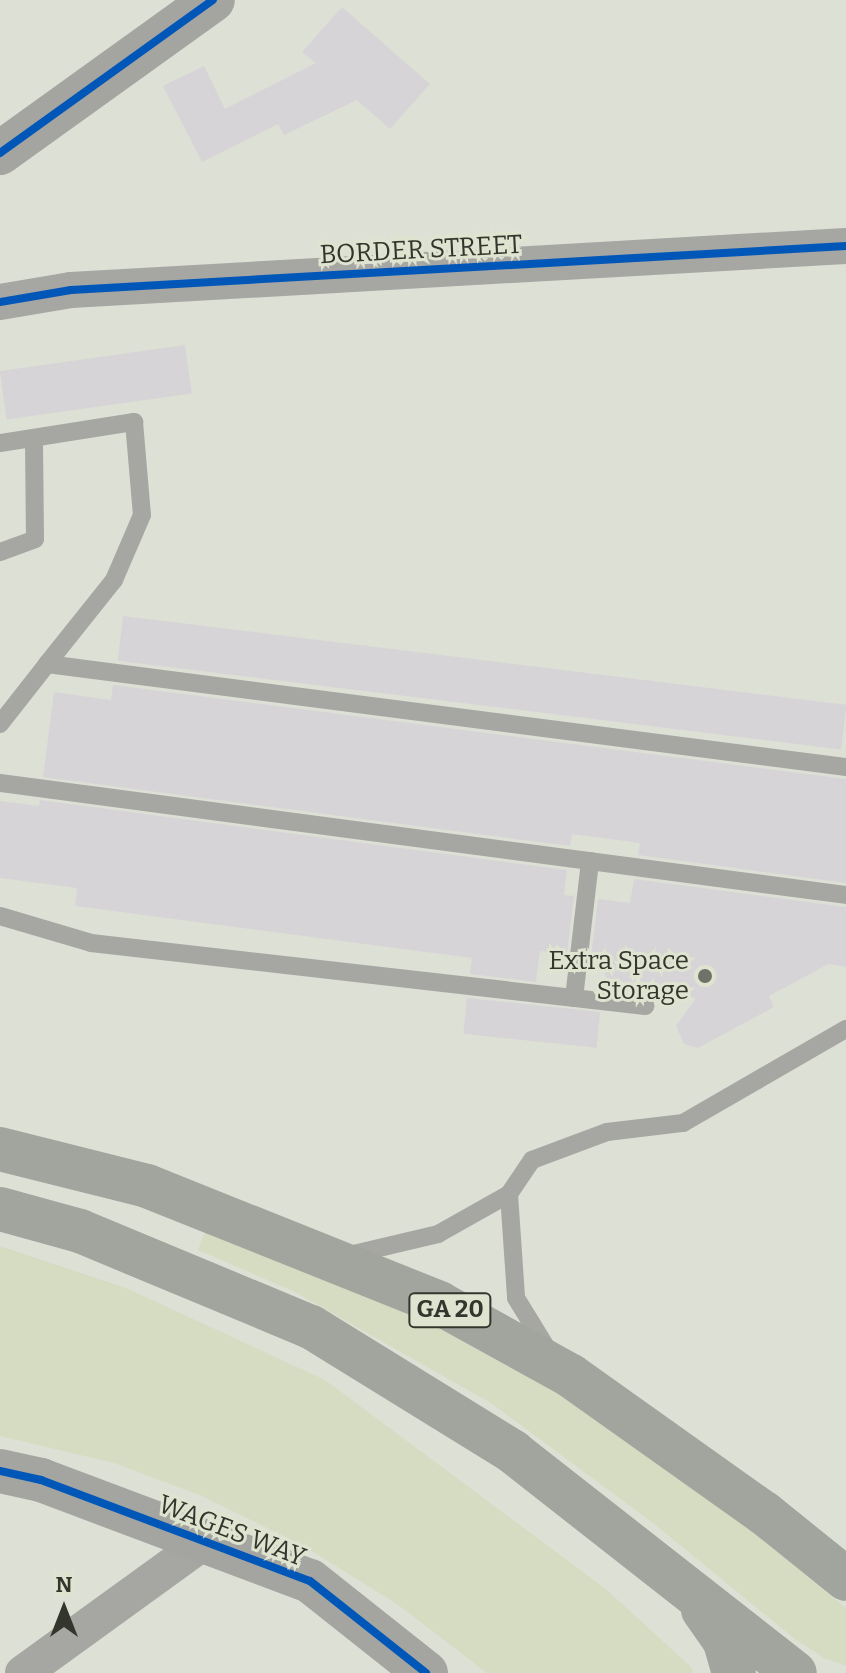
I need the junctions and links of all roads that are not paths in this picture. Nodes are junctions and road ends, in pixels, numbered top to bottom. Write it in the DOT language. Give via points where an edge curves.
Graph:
graph roads {
  1 [pos="213,0"];
  2 [pos="0,153"];
  3 [pos="846,246"];
  4 [pos="0,302"];
  5 [pos="34,438"];
  6 [pos="0,443"];
  7 [pos="0,552"];
  8 [pos="47,664"];
  9 [pos="0,724"];
  10 [pos="846,767"];
  11 [pos="0,783"];
  12 [pos="590,861"];
  13 [pos="846,895"];
  14 [pos="0,916"];
  15 [pos="574,998"];
  16 [pos="645,1006"];
  17 [pos="846,1029"];
  18 [pos="0,1149"];
  19 [pos="509,1194"];
  20 [pos="0,1209"];
  21 [pos="335,1258"];
  22 [pos="560,1369"];
  23 [pos="0,1471"];
  24 [pos="204,1542"];
  25 [pos="846,1579"];
  26 [pos="685,1585"];
  27 [pos="23,1673"];
  28 [pos="426,1673"];
  29 [pos="734,1673"];
  30 [pos="795,1673"];
  1 -- 2 [label="street"];
  3 -- 4 [label="street, BORDER STREET" via="71,290"];
  5 -- 6 [label="lane"];
  5 -- 7 [label="lane" via="35,539"];
  5 -- 8 [label="lane" via="134,422 142,515 114,580"];
  8 -- 9 [label="lane"];
  8 -- 10 [label="lane"];
  11 -- 12 [label="lane"];
  12 -- 13 [label="lane"];
  12 -- 15 [label="lane"];
  14 -- 15 [label="lane" via="91,943"];
  15 -- 16 [label="lane"];
  17 -- 19 [label="lane" via="683,1123 607,1132 532,1160"];
  18 -- 21 [label="highway, GA 20" via="147,1186"];
  19 -- 21 [label="lane" via="438,1234"];
  19 -- 22 [label="lane" via="516,1298"];
  20 -- 26 [label="highway" via="80,1231 311,1327 513,1452"];
  21 -- 22 [label="highway, GA 20" via="439,1303"];
  22 -- 25 [label="highway, GA 20" via="764,1513"];
  23 -- 24 [label="street, WAGES WAY" via="41,1480"];
  24 -- 27 [label="street"];
  24 -- 28 [label="street, WAGES WAY" via="310,1581"];
  26 -- 29 [label="highway" via="725,1642"];
  26 -- 30 [label="highway"];
}
